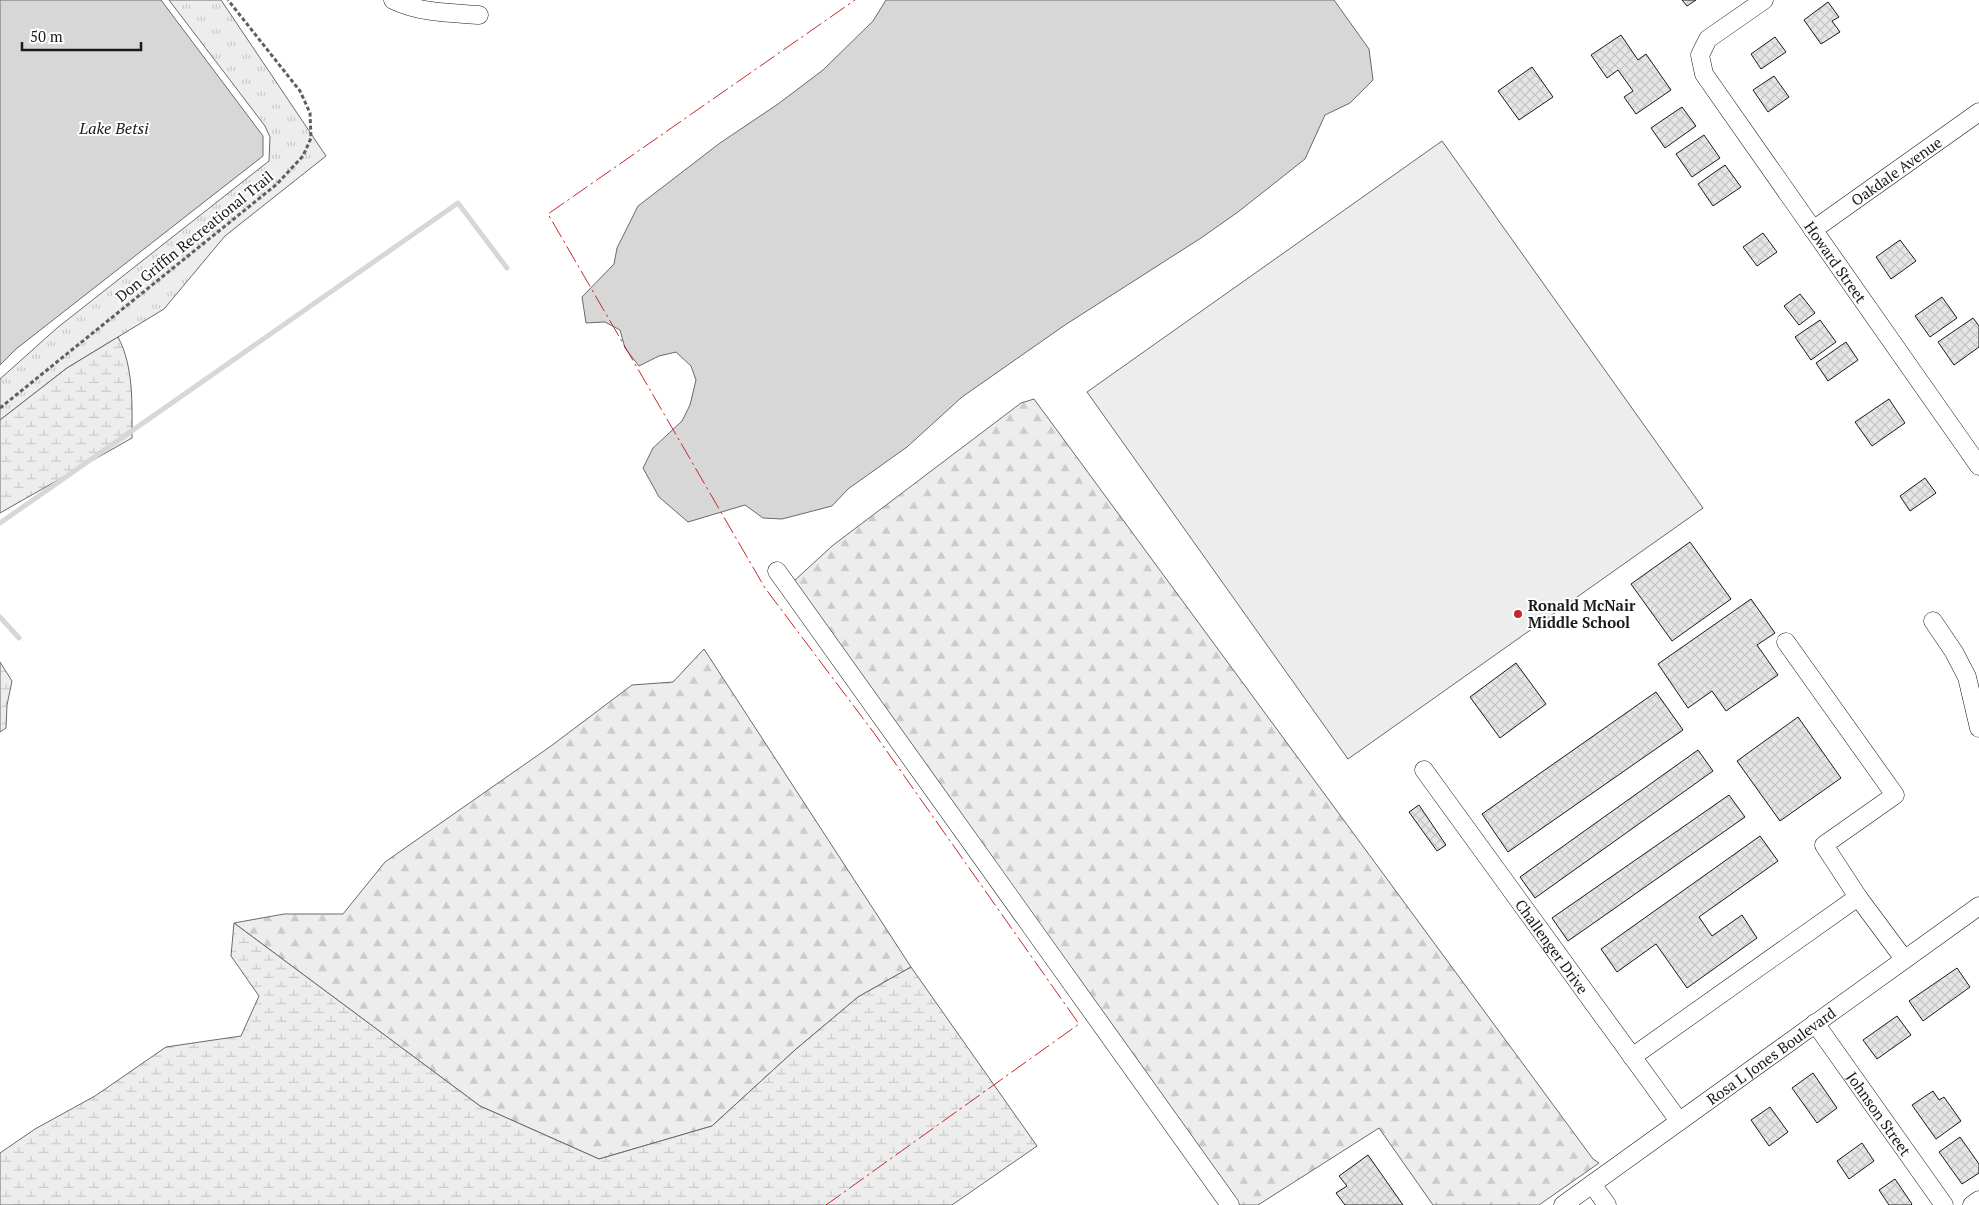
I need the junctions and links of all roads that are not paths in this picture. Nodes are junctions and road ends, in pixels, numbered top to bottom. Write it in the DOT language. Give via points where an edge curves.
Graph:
graph roads {
  1 [pos="394,0"];
  2 [pos="1764,0"];
  3 [pos="479,15"];
  4 [pos="1979,112"];
  5 [pos="1813,230"];
  6 [pos="1979,466"];
  7 [pos="777,571"];
  8 [pos="1933,621"];
  9 [pos="1786,642"];
  10 [pos="1979,728"];
  11 [pos="1424,770"];
  12 [pos="1858,897"];
  13 [pos="1979,906"];
  14 [pos="1904,959"];
  15 [pos="1815,1023"];
  16 [pos="1632,1057"];
  17 [pos="1679,1122"];
  18 [pos="1592,1184"];
  19 [pos="1979,1200"];
  20 [pos="1230,1205"];
  21 [pos="1563,1205"];
  22 [pos="1607,1205"];
  23 [pos="1944,1205"];
  24 [pos="1972,1205"];
  1 -- 3 [label="street" via="440,12"];
  2 -- 5 [label="street, Howard Street" via="1708,39 1700,55 1704,74"];
  4 -- 5 [label="street, Oakdale Avenue"];
  5 -- 6 [label="street, Howard Street"];
  7 -- 20 [label="street"];
  8 -- 10 [label="street" via="1967,677"];
  9 -- 12 [label="street" via="1895,795 1824,845"];
  11 -- 16 [label="street, Challenger Drive"];
  12 -- 14 [label="street"];
  12 -- 16 [label="street"];
  13 -- 14 [label="street, Rosa L Jones Boulevard"];
  14 -- 15 [label="street, Rosa L Jones Boulevard"];
  15 -- 17 [label="street, Rosa L Jones Boulevard"];
  15 -- 23 [label="street, Johnson Street"];
  16 -- 17 [label="street, Challenger Drive"];
  17 -- 18 [label="street, Rosa L Jones Boulevard"];
  18 -- 21 [label="street, Rosa L Jones Boulevard"];
  18 -- 22 [label="street"];
  19 -- 24 [label="street"];
}
